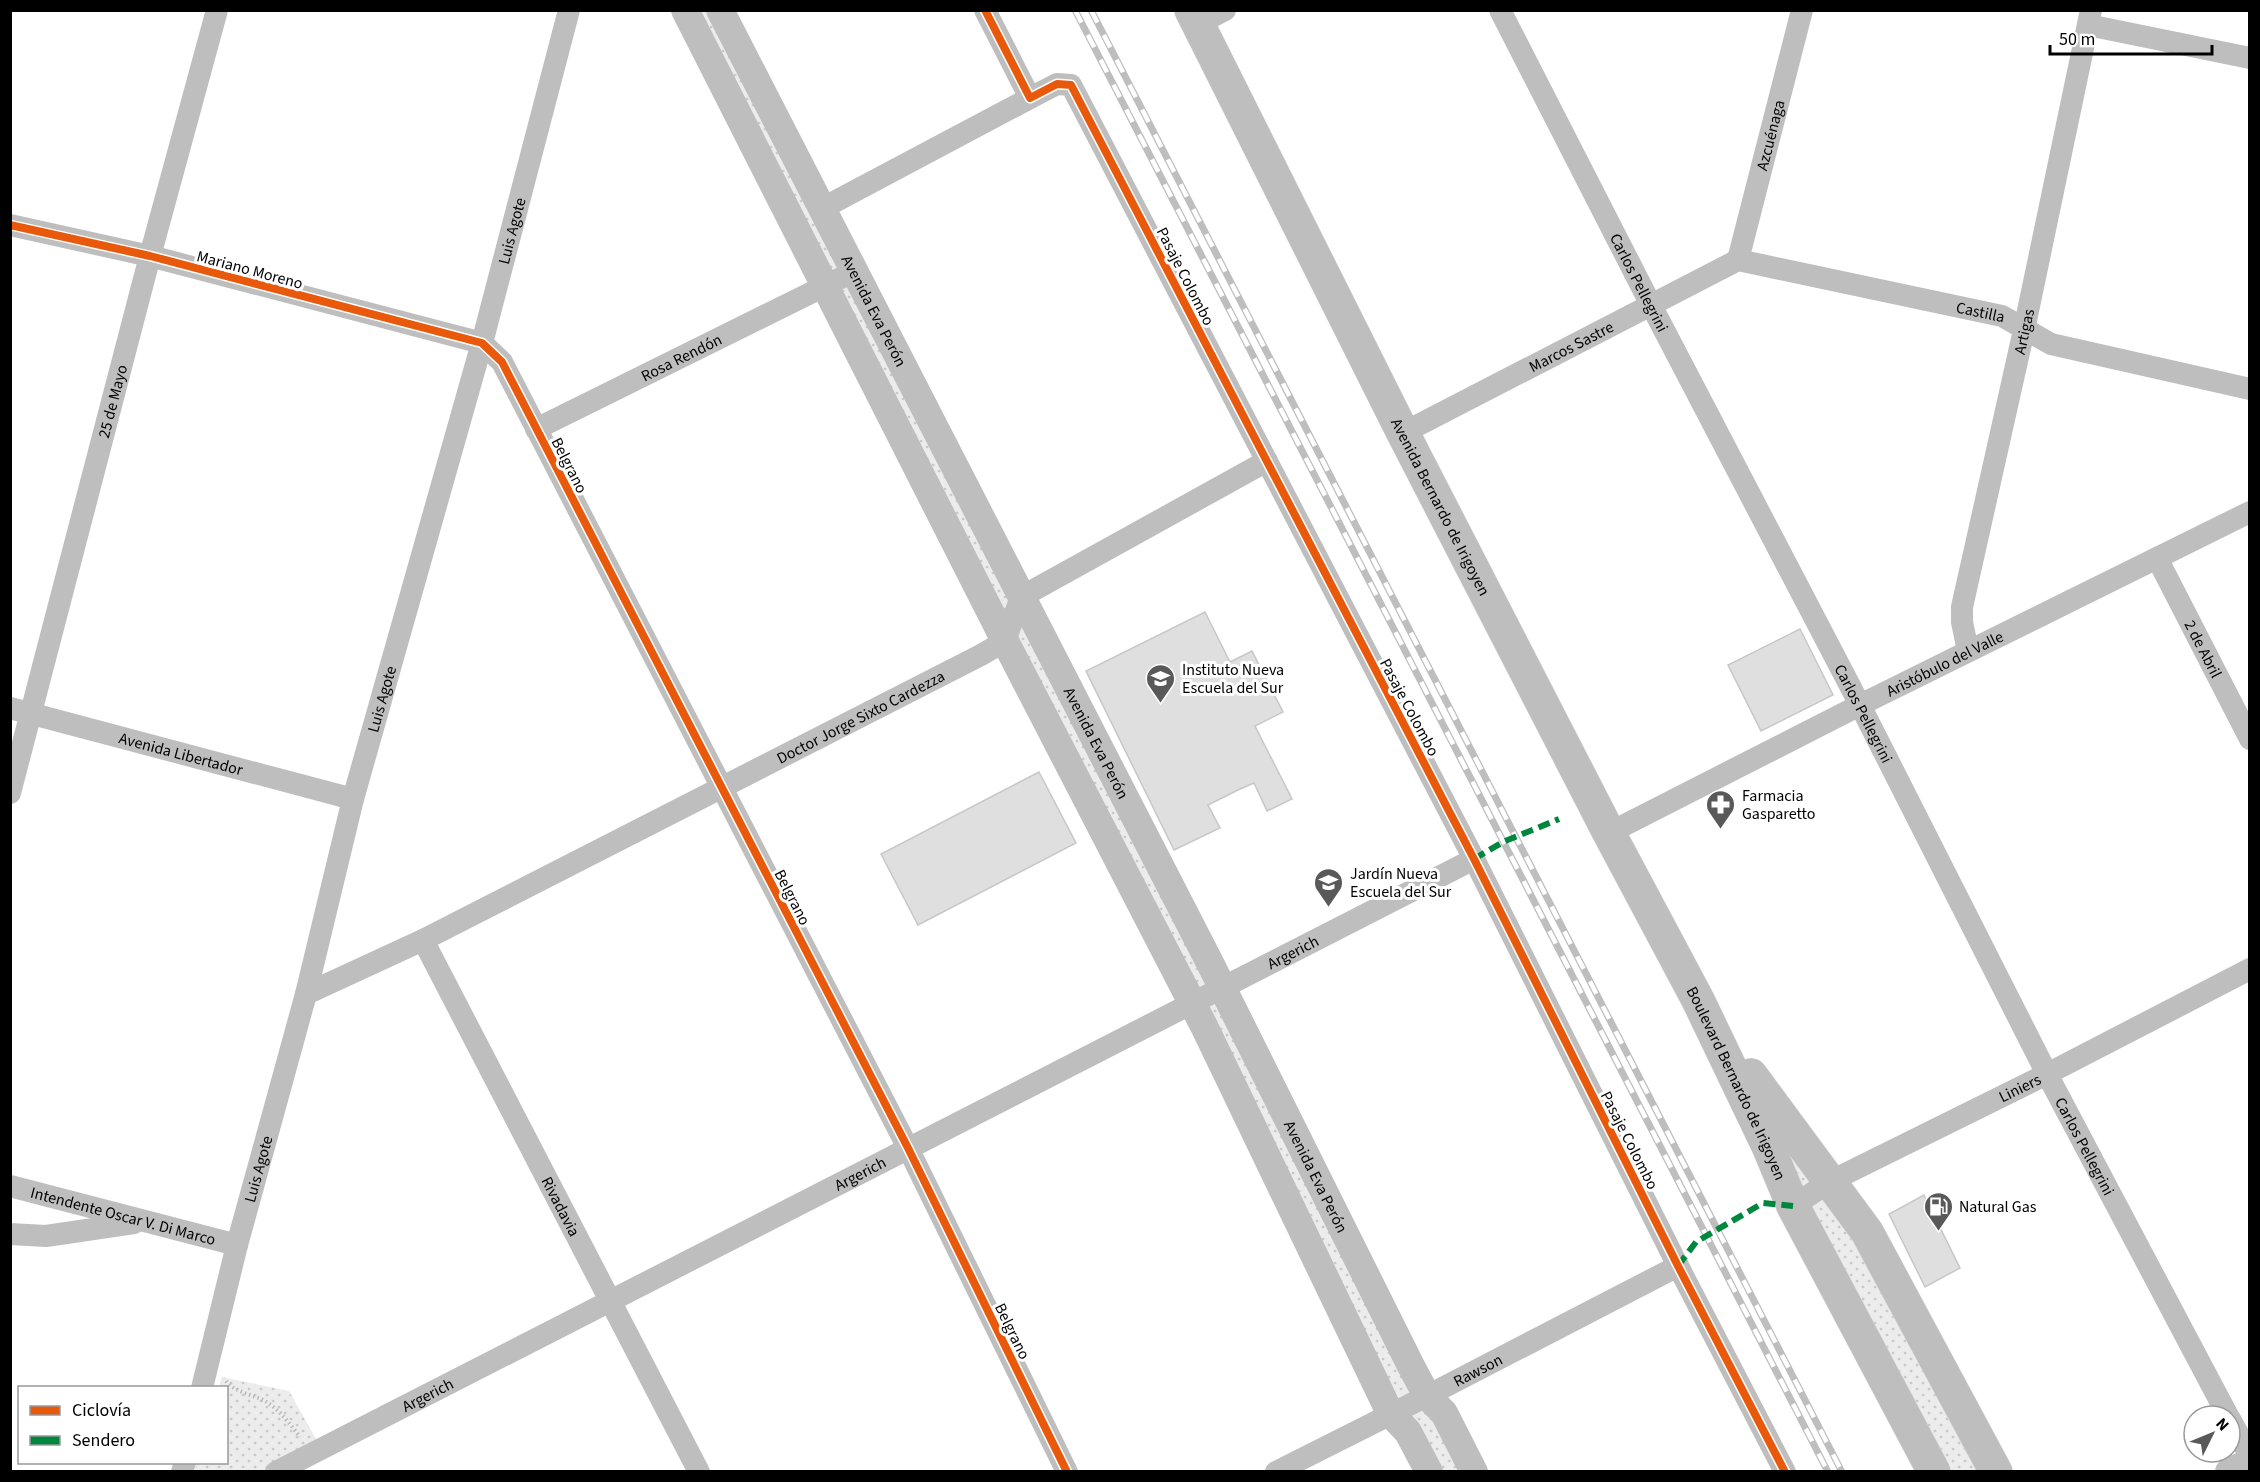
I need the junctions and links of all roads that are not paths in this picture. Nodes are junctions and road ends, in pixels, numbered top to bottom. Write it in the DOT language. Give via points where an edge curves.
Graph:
graph roads {
  1 [pos="217,10"];
  2 [pos="569,10"];
  3 [pos="685,10"];
  4 [pos="720,10"];
  5 [pos="985,10"];
  6 [pos="1500,10"];
  7 [pos="1802,10"];
  8 [pos="1204,15"];
  9 [pos="2089,18"];
  10 [pos="2250,57"];
  11 [pos="1030,98"];
  12 [pos="821,209"];
  13 [pos="10,225"];
  14 [pos="150,256"];
  15 [pos="1738,260"];
  16 [pos="853,272"];
  17 [pos="826,286"];
  18 [pos="1651,305"];
  19 [pos="2024,330"];
  20 [pos="482,343"];
  21 [pos="2250,389"];
  22 [pos="536,429"];
  23 [pos="1403,433"];
  24 [pos="1267,461"];
  25 [pos="2250,512"];
  26 [pos="2157,558"];
  27 [pos="1021,597"];
  28 [pos="1005,641"];
  29 [pos="1968,651"];
  30 [pos="1860,705"];
  31 [pos="21,710"];
  32 [pos="2250,740"];
  33 [pos="722,788"];
  34 [pos="10,793"];
  35 [pos="353,799"];
  36 [pos="1610,833"];
  37 [pos="1474,859"];
  38 [pos="423,940"];
  39 [pos="2250,969"];
  40 [pos="1222,987"];
  41 [pos="306,994"];
  42 [pos="1698,1000"];
  43 [pos="1191,1002"];
  44 [pos="2047,1074"];
  45 [pos="908,1148"];
  46 [pos="1829,1182"];
  47 [pos="10,1186"];
  48 [pos="1793,1206"];
  49 [pos="143,1222"];
  50 [pos="10,1234"];
  51 [pos="237,1245"];
  52 [pos="1678,1266"];
  53 [pos="610,1300"];
  54 [pos="202,1386"];
  55 [pos="1427,1396"];
  56 [pos="2222,1404"];
  57 [pos="1390,1413"];
  58 [pos="2242,1442"];
  59 [pos="2250,1456"];
  60 [pos="2250,1461"];
  61 [pos="315,1463"];
  62 [pos="276,1472"];
  63 [pos="699,1472"];
  64 [pos="1068,1472"];
  65 [pos="1276,1472"];
  66 [pos="1429,1472"];
  67 [pos="1474,1472"];
  68 [pos="1785,1472"];
  69 [pos="1934,1472"];
  70 [pos="1996,1472"];
  71 [pos="2229,1472"];
  1 -- 14 [label="street, 25 de Mayo"];
  2 -- 20 [label="street, Luis Agote"];
  3 -- 17 [label="street, Avenida Eva Perón"];
  4 -- 12 [label="street, Avenida Eva Perón"];
  5 -- 11 [label="street"];
  6 -- 18 [label="street, Carlos Pellegrini"];
  7 -- 15 [label="street, Azcuénaga"];
  8 -- 23 [label="main road, Avenida Bernardo de Irigoyen"];
  9 -- 10 [label="street"];
  9 -- 19 [label="street, Artigas"];
  11 -- 12 [label="street"];
  11 -- 24 [label="street, Pasaje Colombo" via="1057,84 1071,85"];
  12 -- 16 [label="street, Avenida Eva Perón"];
  13 -- 14 [label="street, Mariano Moreno"];
  14 -- 20 [label="street, Mariano Moreno"];
  14 -- 31 [label="street, 25 de Mayo"];
  15 -- 18 [label="street, Marcos Sastre"];
  15 -- 19 [label="street, Castilla" via="2002,316"];
  16 -- 17 [label="street, Rosa Rendón"];
  16 -- 27 [label="street, Avenida Eva Perón"];
  17 -- 22 [label="street, Rosa Rendón"];
  17 -- 28 [label="street, Avenida Eva Perón"];
  18 -- 23 [label="street, Marcos Sastre"];
  18 -- 30 [label="street, Carlos Pellegrini"];
  19 -- 21 [label="street, Castilla" via="2050,344"];
  19 -- 29 [label="street, Artigas" via="1962,607"];
  20 -- 22 [label="street, Belgrano" via="502,362"];
  20 -- 35 [label="street, Luis Agote"];
  22 -- 33 [label="street, Belgrano"];
  23 -- 36 [label="main road, Avenida Bernardo de Irigoyen"];
  24 -- 27 [label="street"];
  24 -- 37 [label="street, Pasaje Colombo"];
  25 -- 26 [label="street, Aristóbulo del Valle"];
  26 -- 29 [label="street, Aristóbulo del Valle"];
  26 -- 32 [label="street, 2 de Abril"];
  27 -- 28 [label="street"];
  27 -- 40 [label="street, Avenida Eva Perón"];
  28 -- 33 [label="street, Doctor Jorge Sixto Cardezza"];
  28 -- 43 [label="street, Avenida Eva Perón"];
  29 -- 30 [label="street, Aristóbulo del Valle"];
  30 -- 36 [label="street, Aristóbulo del Valle"];
  30 -- 44 [label="street, Carlos Pellegrini"];
  31 -- 34 [label="street, 25 de Mayo"];
  31 -- 35 [label="street, Avenida Libertador"];
  33 -- 38 [label="street, Doctor Jorge Sixto Cardezza"];
  33 -- 45 [label="street, Belgrano"];
  35 -- 41 [label="street, Luis Agote"];
  36 -- 42 [label="main road, Avenida Bernardo de Irigoyen"];
  37 -- 40 [label="street, Argerich"];
  37 -- 52 [label="street, Pasaje Colombo"];
  38 -- 41 [label="street, Doctor Jorge Sixto Cardezza"];
  38 -- 53 [label="street, Rivadavia"];
  39 -- 44 [label="street, Liniers"];
  40 -- 43 [label="street, Argerich"];
  40 -- 55 [label="street, Avenida Eva Perón"];
  41 -- 51 [label="street, Luis Agote"];
  42 -- 46 [label="main road, Boulevard Bernardo de Irigoyen"];
  42 -- 48 [label="main road, Boulevard Bernardo de Irigoyen"];
  43 -- 45 [label="street, Argerich"];
  43 -- 57 [label="street, Avenida Eva Perón"];
  44 -- 46 [label="street, Liniers"];
  44 -- 56 [label="street, Carlos Pellegrini"];
  45 -- 53 [label="street, Argerich"];
  45 -- 64 [label="street, Belgrano"];
  46 -- 48 [label="street, Liniers"];
  46 -- 70 [label="main road, Boulevard Bernardo de Irigoyen" via="1867,1232"];
  47 -- 49 [label="street, Intendente Oscar V. Di Marco"];
  48 -- 69 [label="main road, Boulevard Bernardo de Irigoyen"];
  49 -- 50 [label="street" via="46,1236"];
  49 -- 51 [label="street, Intendente Oscar V. Di Marco"];
  51 -- 54 [label="street, Luis Agote"];
  52 -- 55 [label="street, Rawson"];
  52 -- 68 [label="street, Pasaje Colombo"];
  53 -- 61 [label="street, Argerich"];
  53 -- 63 [label="street, Rivadavia"];
  55 -- 57 [label="street, Rawson"];
  55 -- 67 [label="street, Avenida Eva Perón" via="1444,1413"];
  57 -- 65 [label="street, Rawson"];
  57 -- 66 [label="street, Avenida Eva Perón" via="1408,1432"];
  58 -- 59 [label="street, Carlos Pellegrini"];
  60 -- 71 [label="street"];
  61 -- 62 [label="street, Argerich"];
}
